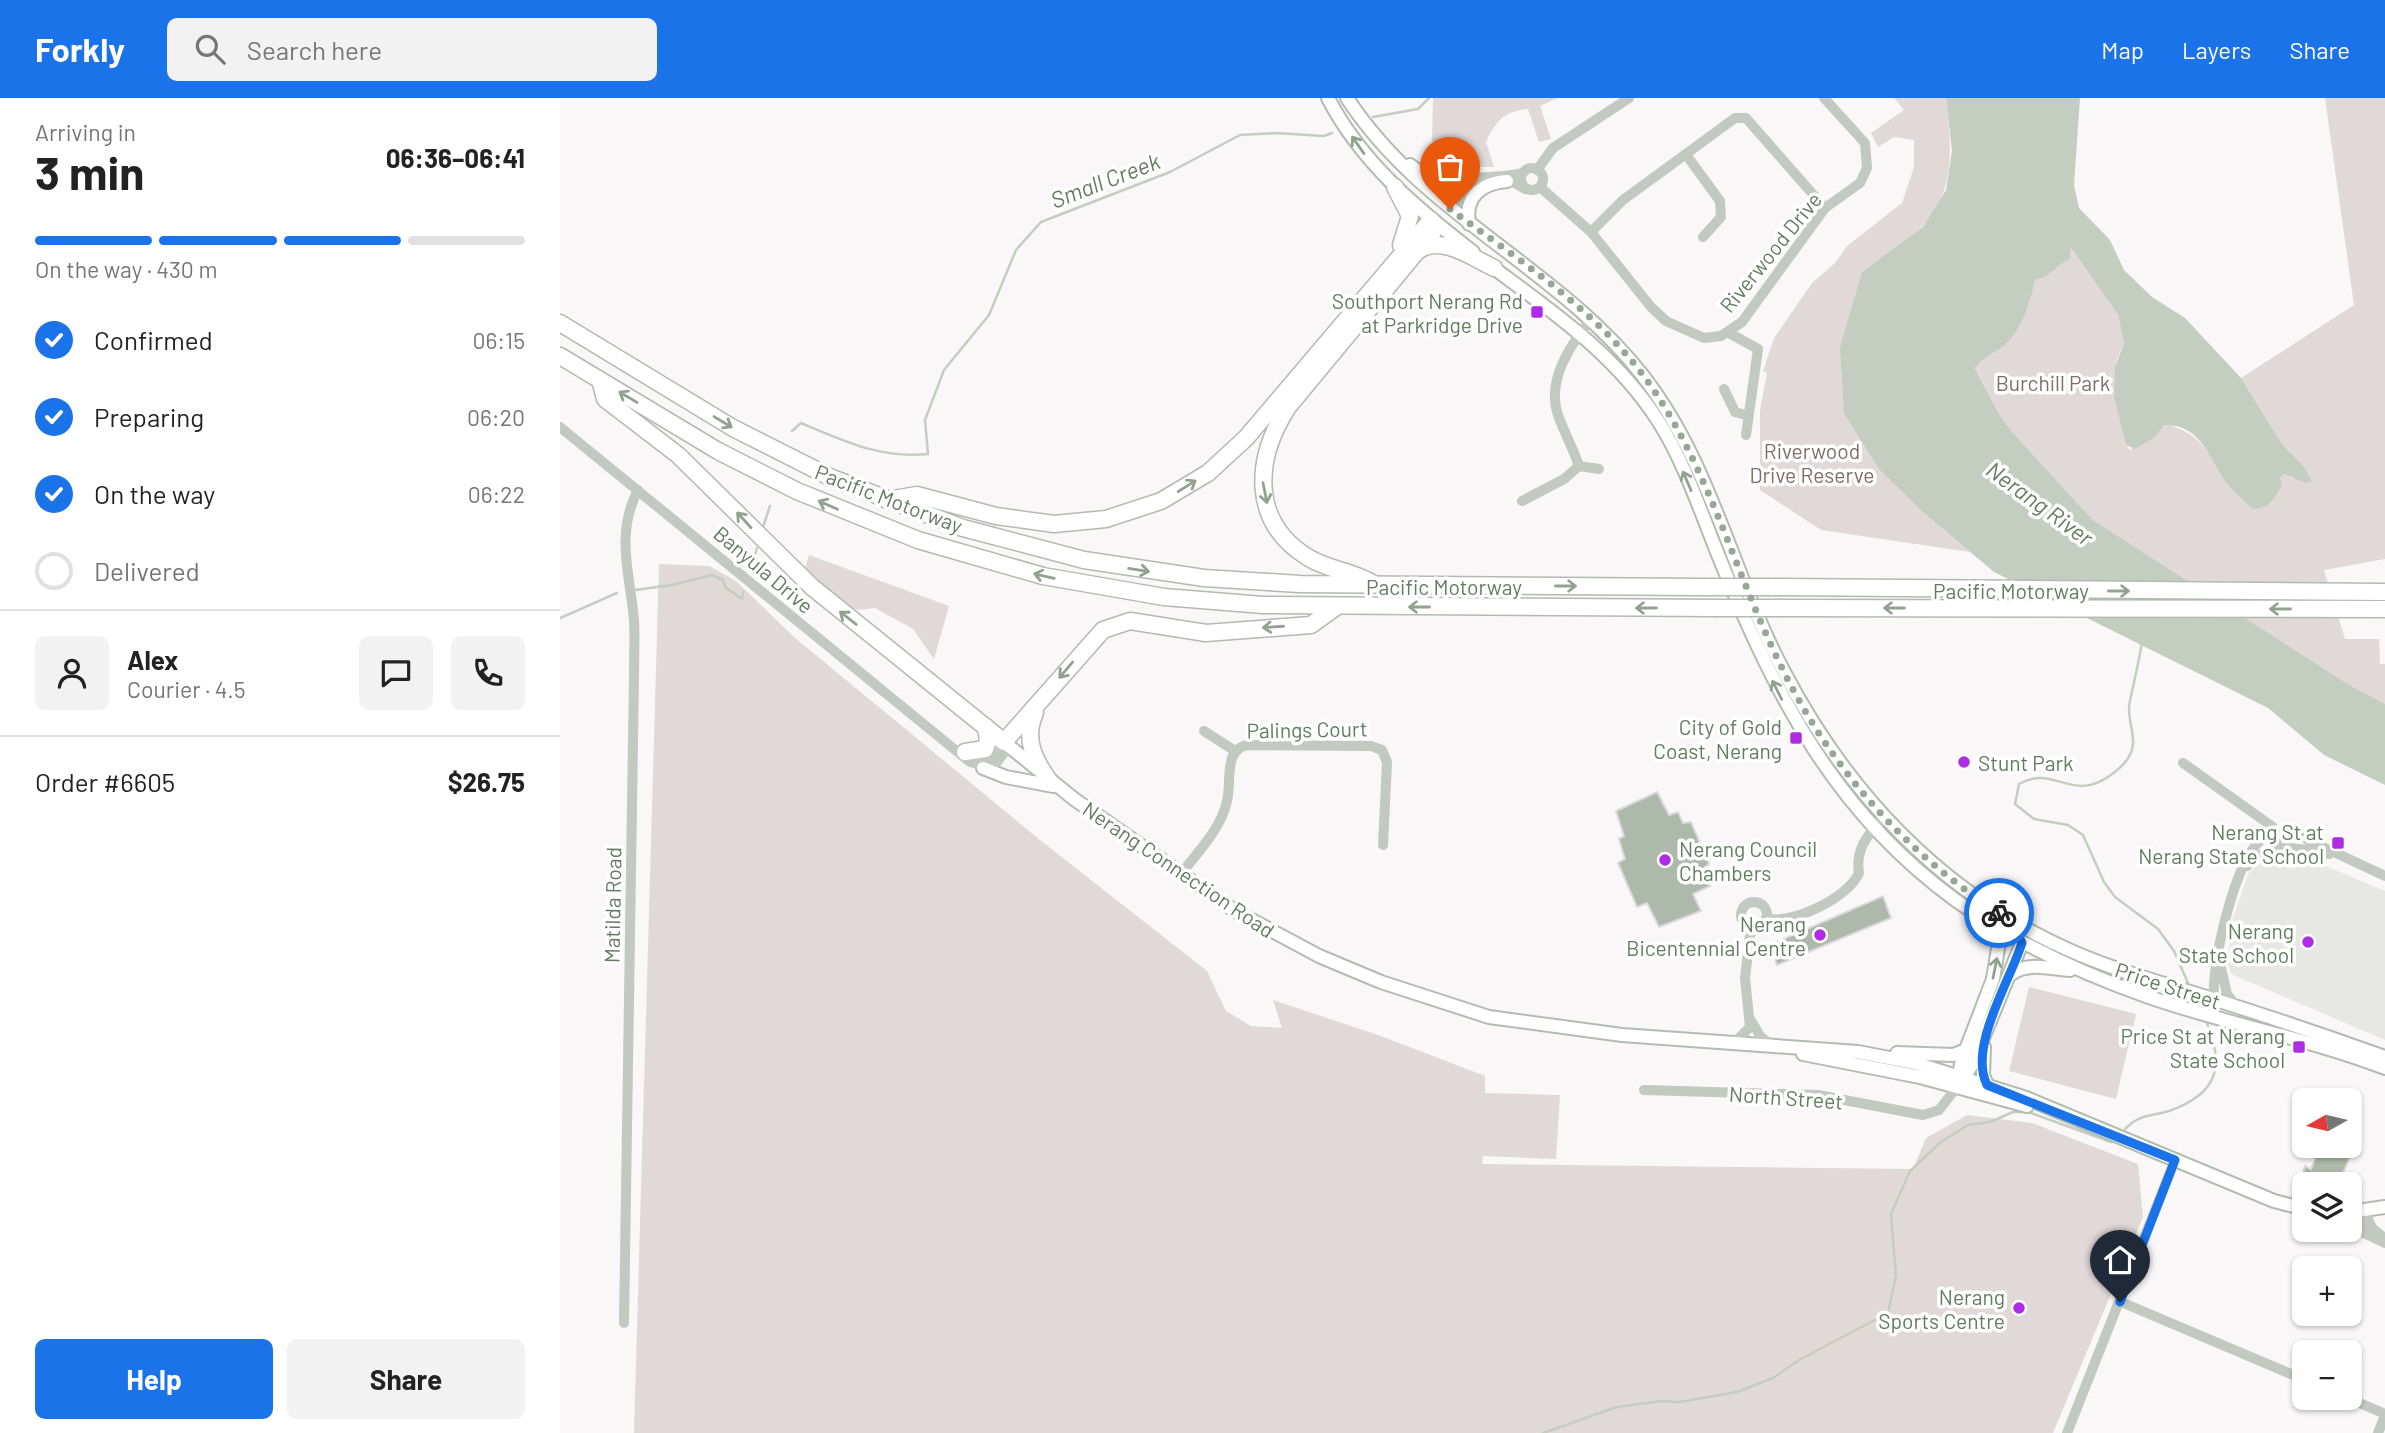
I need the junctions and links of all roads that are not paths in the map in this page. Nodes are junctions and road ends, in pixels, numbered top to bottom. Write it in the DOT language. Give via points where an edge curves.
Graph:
graph roads {
  1 [pos="1328,98"];
  2 [pos="1347,98"];
  3 [pos="1629,98"];
  4 [pos="1824,98"];
  5 [pos="1382,143"];
  6 [pos="1687,156"];
  7 [pos="1537,170"];
  8 [pos="1522,173"];
  9 [pos="1507,181"];
  10 [pos="1462,182"];
  11 [pos="1395,187"];
  12 [pos="1540,187"];
  13 [pos="1525,189"];
  14 [pos="1446,206"];
  15 [pos="1825,208"];
  16 [pos="1434,222"];
  17 [pos="1469,224"];
  18 [pos="1591,232"];
  19 [pos="1703,237"];
  20 [pos="1419,250"];
  21 [pos="1390,266"];
  22 [pos="1494,268"];
  23 [pos="1591,319"];
  24 [pos="560,323"];
  25 [pos="1580,333"];
  26 [pos="1729,333"];
  27 [pos="560,356"];
  28 [pos="600,380"];
  29 [pos="1724,388"];
  30 [pos="1746,415"];
  31 [pos="560,427"];
  32 [pos="1746,435"];
  33 [pos="1579,466"];
  34 [pos="1599,469"];
  35 [pos="638,491"];
  36 [pos="885,500"];
  37 [pos="1522,501"];
  38 [pos="1376,586"];
  39 [pos="2385,592"];
  40 [pos="1336,607"];
  41 [pos="2385,610"];
  42 [pos="1043,698"];
  43 [pos="1035,713"];
  44 [pos="986,727"];
  45 [pos="1204,731"];
  46 [pos="943,740"];
  47 [pos="1007,744"];
  48 [pos="1235,751"];
  49 [pos="965,752"];
  50 [pos="2183,763"];
  51 [pos="983,768"];
  52 [pos="1048,779"];
  53 [pos="1063,791"];
  54 [pos="1884,817"];
  55 [pos="1874,829"];
  56 [pos="2276,833"];
  57 [pos="1383,845"];
  58 [pos="2278,847"];
  59 [pos="2336,856"];
  60 [pos="1180,876"];
  61 [pos="2385,876"];
  62 [pos="2238,880"];
  63 [pos="1766,918"];
  64 [pos="2007,918"];
  65 [pos="1751,927"];
  66 [pos="2001,930"];
  67 [pos="2022,943"];
  68 [pos="2221,951"];
  69 [pos="2082,971"];
  70 [pos="2010,976"];
  71 [pos="2214,999"];
  72 [pos="2237,1007"];
  73 [pos="1751,1019"];
  74 [pos="2256,1028"];
  75 [pos="1986,1033"];
  76 [pos="1734,1043"];
  77 [pos="1777,1048"];
  78 [pos="1966,1050"];
  79 [pos="1858,1052"];
  80 [pos="2385,1057"];
  81 [pos="2385,1068"];
  82 [pos="1960,1080"];
  83 [pos="1987,1085"];
  84 [pos="1644,1090"];
  85 [pos="2040,1107"];
  86 [pos="2175,1160"];
  87 [pos="2292,1206"];
  88 [pos="2385,1207"];
  89 [pos="2362,1211"];
  90 [pos="2362,1227"];
  91 [pos="2385,1240"];
  92 [pos="2120,1302"];
  93 [pos="624,1323"];
  94 [pos="2292,1375"];
  95 [pos="2362,1405"];
  96 [pos="2385,1415"];
  97 [pos="2067,1433"];
  98 [pos="2378,1433"];
  11 -- 1 [label="main road, one-way" via="1365,155"];
  2 -- 5 [label="main road"];
  3 -- 7 [label="street" via="1553,148"];
  4 -- 15 [label="street, Riverwood Drive" via="1857,131 1868,153 1860,183"];
  5 -- 10 [label="main road" via="1431,180 1451,186"];
  5 -- 14 [label="main road, Price Street"];
  6 -- 15 [label="street" via="1692,146 1735,118 1746,118"];
  6 -- 18 [label="street" via="1623,200"];
  6 -- 19 [label="street" via="1720,201 1721,217"];
  7 -- 8 [label="street"];
  7 -- 12 [label="street" via="1543,179"];
  8 -- 10 [label="street"];
  8 -- 13 [label="street"];
  9 -- 13 [label="street"];
  9 -- 14 [label="street" via="1472,186"];
  9 -- 17 [label="main road" via="1492,183 1474,194"];
  10 -- 14 [label="street"];
  11 -- 16 [label="main road"];
  11 -- 21 [label="highway" via="1408,207 1410,220"];
  12 -- 13 [label="street"];
  12 -- 18 [label="street, Riverwood Drive"];
  14 -- 16 [label="main road"];
  14 -- 17 [label="main road, Price Street"];
  15 -- 26 [label="street, Riverwood Drive" via="1742,322"];
  16 -- 20 [label="highway"];
  16 -- 21 [label="highway"];
  16 -- 22 [label="main road"];
  17 -- 23 [label="main road, Price Street"];
  18 -- 26 [label="street, Riverwood Drive" via="1666,321 1704,338"];
  20 -- 22 [label="highway" via="1443,245"];
  20 -- 38 [label="highway, one-way" via="1288,407 1273,431 1264,459 1266,499 1289,541 1319,563 1355,573"];
  36 -- 21 [label="highway, one-way" via="917,495 996,516 1054,524 1106,519 1161,501 1208,473 1246,438"];
  22 -- 25 [label="main road"];
  23 -- 25 [label="street"];
  23 -- 54 [label="main road, Price Street" via="1644,376 1687,443 1780,665 1828,748"];
  24 -- 36 [label="highway, Pacific Motorway, one-way" via="733,428"];
  25 -- 33 [label="street" via="1565,356 1555,396"];
  55 -- 25 [label="main road, one-way" via="1826,769 1784,703 1660,424 1615,364"];
  26 -- 30 [label="street" via="1758,349"];
  27 -- 28 [label="highway, Pacific Motorway"];
  40 -- 28 [label="highway, Pacific Motorway, one-way" via="1218,603 1111,590 944,549 797,491 718,451"];
  44 -- 28 [label="highway, one-way" via="781,559 678,455 605,399"];
  29 -- 30 [label="street" via="1735,412"];
  30 -- 32 [label="street"];
  31 -- 35 [label="street, Banyula Drive"];
  33 -- 34 [label="street"];
  33 -- 37 [label="street"];
  35 -- 46 [label="street, Banyula Drive"];
  35 -- 93 [label="street, Matilda Road" via="625,523 624,544 634,620 634,676"];
  36 -- 38 [label="highway, Pacific Motorway, one-way" via="1011,542 1109,565 1240,581"];
  38 -- 39 [label="highway, Pacific Motorway, one-way, bridge"];
  41 -- 40 [label="highway, Pacific Motorway, one-way, bridge"];
  40 -- 42 [label="highway, one-way" via="1311,625 1222,632 1180,631 1142,621 1116,625 1094,636"];
  42 -- 43 [label="highway"];
  42 -- 47 [label="highway"];
  43 -- 47 [label="highway"];
  43 -- 52 [label="highway" via="1031,747"];
  44 -- 47 [label="highway"];
  44 -- 49 [label="highway" via="985,749"];
  45 -- 48 [label="street"];
  46 -- 49 [label="street, Banyula Drive"];
  46 -- 51 [label="street, Banyula Drive"];
  47 -- 49 [label="street" via="988,758"];
  47 -- 51 [label="street" via="994,765"];
  47 -- 52 [label="main road, Nerang Connection Road"];
  48 -- 57 [label="street, Palings Court" via="1247,745 1371,746 1382,750 1387,762"];
  48 -- 60 [label="street, Palings Court" via="1224,816"];
  50 -- 56 [label="street" via="2265,820"];
  51 -- 53 [label="main road"];
  52 -- 53 [label="main road, Nerang Connection Road"];
  53 -- 60 [label="main road, Nerang Connection Road"];
  54 -- 55 [label="street"];
  54 -- 64 [label="main road, Price Street" via="1931,864"];
  55 -- 63 [label="street" via="1861,845 1859,873 1847,889 1787,919"];
  55 -- 66 [label="main road" via="1931,881"];
  56 -- 58 [label="street"];
  56 -- 59 [label="street" via="2290,831"];
  56 -- 62 [label="street" via="2254,848"];
  58 -- 59 [label="street"];
  58 -- 62 [label="street" via="2255,858"];
  59 -- 61 [label="street"];
  60 -- 76 [label="main road, Nerang Connection Road" via="1318,956 1489,1017 1622,1035"];
  62 -- 68 [label="street" via="2225,919"];
  63 -- 65 [label="street" via="1763,924"];
  63 -- 65 [label="street" via="1763,905 1749,902 1741,913 1743,922"];
  64 -- 67 [label="main road"];
  64 -- 71 [label="main road, Price Street" via="2071,951"];
  65 -- 73 [label="street" via="1745,978"];
  66 -- 67 [label="main road"];
  78 -- 66 [label="main road, North Street, one-way" via="1993,979"];
  67 -- 69 [label="main road"];
  67 -- 70 [label="main road, North Street"];
  68 -- 71 [label="street"];
  68 -- 72 [label="street" via="2227,994"];
  69 -- 70 [label="main road" via="2031,967"];
  69 -- 74 [label="main road, Price Street" via="2146,996"];
  70 -- 75 [label="main road, North Street"];
  71 -- 72 [label="main road, Price Street"];
  71 -- 74 [label="main road" via="2221,1011"];
  72 -- 80 [label="main road, Price Street"];
  73 -- 76 [label="street" via="1749,1030"];
  73 -- 77 [label="street" via="1761,1037"];
  74 -- 81 [label="main road, Price Street"];
  75 -- 82 [label="main road, North Street"];
  75 -- 83 [label="main road" via="1982,1069"];
  76 -- 77 [label="main road, Nerang Connection Road"];
  77 -- 79 [label="main road, Nerang Connection Road"];
  77 -- 82 [label="main road, Nerang Connection Road"];
  78 -- 79 [label="main road" via="1953,1055"];
  78 -- 82 [label="main road, North Street"];
  79 -- 82 [label="main road, Nerang Connection Road"];
  82 -- 83 [label="main road, Nerang Connection Road"];
  82 -- 84 [label="street, North Street" via="1939,1110 1923,1115 1818,1096"];
  82 -- 85 [label="main road, Nerang Connection Road" via="2023,1106"];
  83 -- 85 [label="main road, Nerang Connection Road"];
  85 -- 86 [label="main road, Nerang Connection Road"];
  86 -- 87 [label="main road, Nerang Connection Road"];
  86 -- 92 [label="street"];
  88 -- 89 [label="main road"];
  90 -- 91 [label="street" via="2365,1235"];
  92 -- 94 [label="street"];
  92 -- 97 [label="street"];
  95 -- 96 [label="street"];
  96 -- 98 [label="street"];
}
